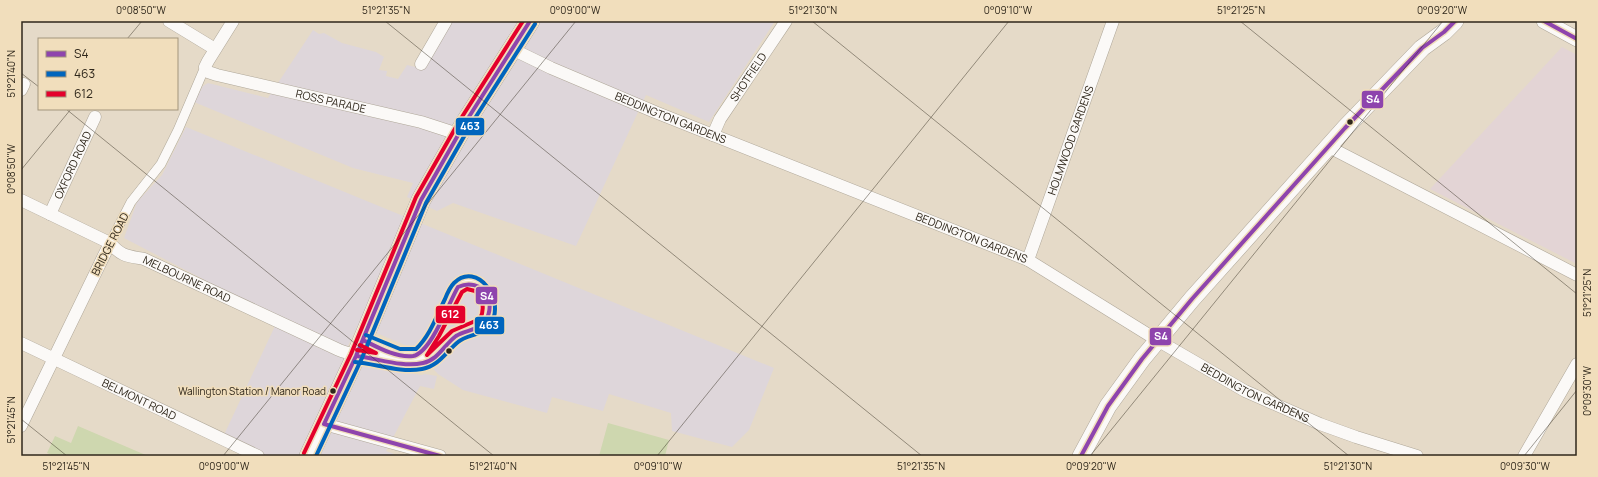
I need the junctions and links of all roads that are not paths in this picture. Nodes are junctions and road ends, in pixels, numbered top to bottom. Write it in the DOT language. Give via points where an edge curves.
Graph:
graph roads {
  1 [pos="169,21"];
  2 [pos="233,21"];
  3 [pos="446,21"];
  4 [pos="530,21"];
  5 [pos="786,21"];
  6 [pos="1113,21"];
  7 [pos="1440,21"];
  8 [pos="1455,21"];
  9 [pos="1544,21"];
  10 [pos="1577,39"];
  11 [pos="1422,48"];
  12 [pos="215,49"];
  13 [pos="512,49"];
  14 [pos="421,64"];
  15 [pos="205,67"];
  16 [pos="95,117"];
  17 [pos="458,134"];
  18 [pos="713,134"];
  19 [pos="1327,146"];
  20 [pos="21,200"];
  21 [pos="50,214"];
  22 [pos="110,243"];
  23 [pos="1028,260"];
  24 [pos="1577,275"];
  25 [pos="1157,340"];
  26 [pos="21,343"];
  27 [pos="360,348"];
  28 [pos="54,358"];
  29 [pos="1577,364"];
  30 [pos="324,424"];
  31 [pos="21,426"];
  32 [pos="1084,449"];
  33 [pos="258,456"];
  34 [pos="309,456"];
  35 [pos="440,456"];
  36 [pos="1417,456"];
  37 [pos="1524,456"];
  1 -- 12 [label="street"];
  2 -- 12 [label="street"];
  3 -- 14 [label="street"];
  4 -- 13 [label="main road"];
  5 -- 18 [label="street, SHOTFIELD" via="720,119"];
  6 -- 23 [label="street, HOLMWOOD GARDENS"];
  7 -- 11 [label="main road"];
  8 -- 11 [label="main road"];
  9 -- 10 [label="street"];
  11 -- 19 [label="main road"];
  12 -- 15 [label="street"];
  13 -- 17 [label="main road"];
  13 -- 18 [label="street, BEDDINGTON GARDENS" via="662,115"];
  15 -- 17 [label="street, ROSS PARADE" via="208,72 217,75 421,122"];
  15 -- 22 [label="street, BRIDGE ROAD" via="161,164 131,202"];
  16 -- 21 [label="street, OXFORD ROAD"];
  17 -- 27 [label="main road" via="421,200"];
  18 -- 23 [label="street, BEDDINGTON GARDENS"];
  19 -- 24 [label="street"];
  19 -- 25 [label="main road"];
  20 -- 21 [label="street, MELBOURNE ROAD"];
  21 -- 22 [label="street, MELBOURNE ROAD"];
  22 -- 27 [label="street, MELBOURNE ROAD" via="117,252 132,258 143,258 339,350"];
  22 -- 28 [label="street, BRIDGE ROAD"];
  23 -- 25 [label="street, BEDDINGTON GARDENS"];
  25 -- 32 [label="main road" via="1108,406"];
  25 -- 36 [label="street, BEDDINGTON GARDENS" via="1265,401 1356,437"];
  26 -- 28 [label="street, BELMONT ROAD"];
  27 -- 27 [label="street" via="412,356 419,354 429,342 458,287 470,283 488,295 489,313 484,324 456,336 423,363 408,363"];
  27 -- 30 [label="main road"];
  28 -- 31 [label="street, BRIDGE ROAD"];
  28 -- 33 [label="street, BELMONT ROAD"];
  29 -- 37 [label="street"];
  30 -- 34 [label="main road"];
  30 -- 35 [label="street"];
}
